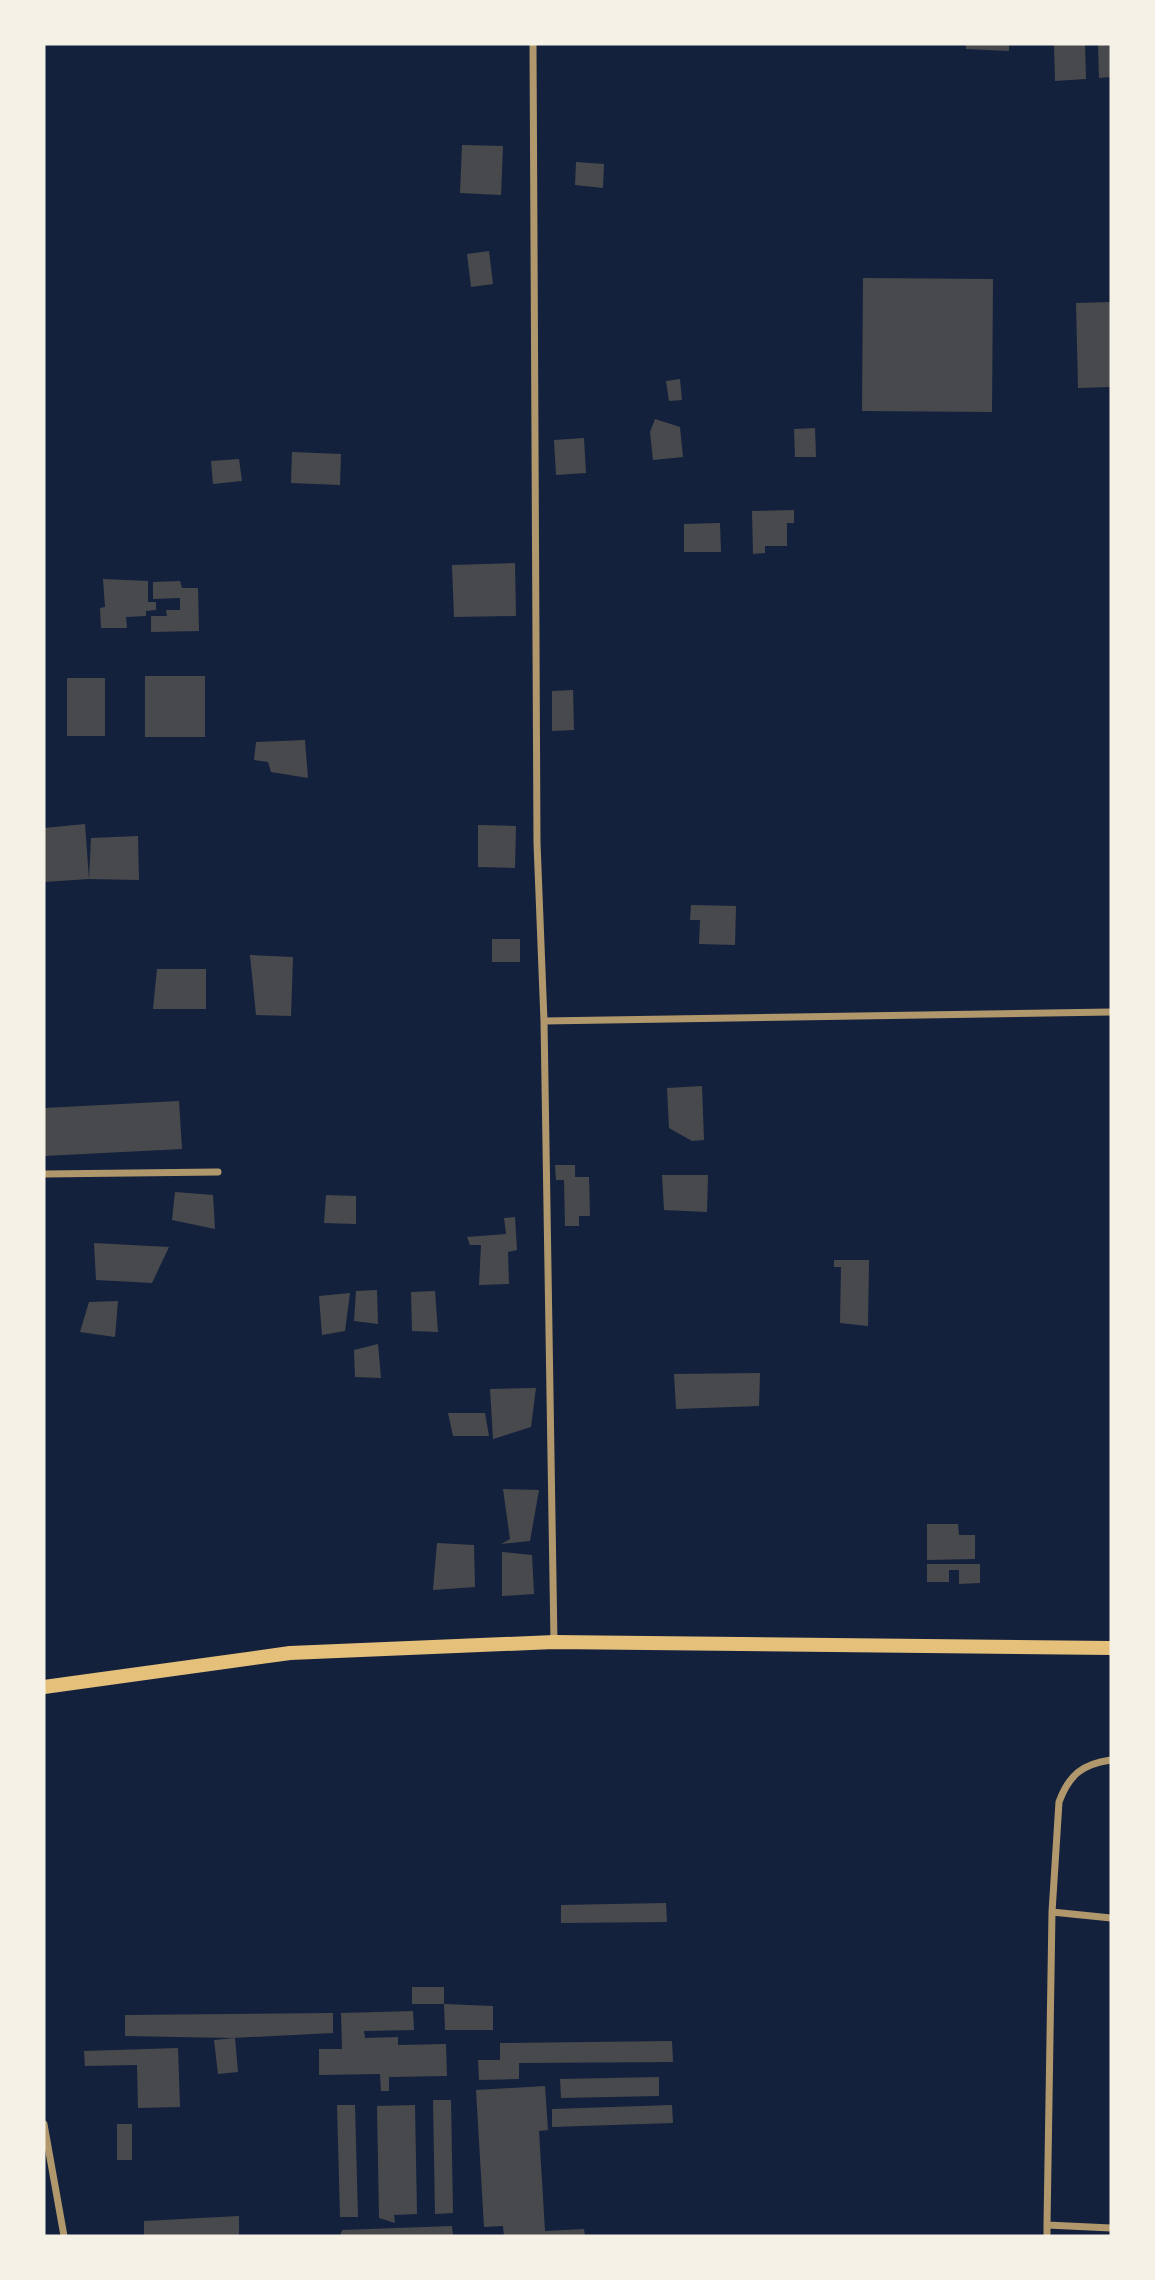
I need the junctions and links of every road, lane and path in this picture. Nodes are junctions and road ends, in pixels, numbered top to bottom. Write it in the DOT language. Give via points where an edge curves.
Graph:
graph roads {
  1 [pos="533,44"];
  2 [pos="1111,1012"];
  3 [pos="544,1021"];
  4 [pos="218,1172"];
  5 [pos="44,1174"];
  6 [pos="554,1642"];
  7 [pos="1111,1648"];
  8 [pos="44,1687"];
  9 [pos="1111,1760"];
  10 [pos="1052,1912"];
  11 [pos="1111,1918"];
  12 [pos="44,2124"];
  13 [pos="1047,2225"];
  14 [pos="1111,2228"];
  15 [pos="64,2236"];
  16 [pos="1047,2236"];
  1 -- 3 [label="street" via="537,829"];
  2 -- 3 [label="street"];
  3 -- 6 [label="street"];
  4 -- 5 [label="street"];
  6 -- 7 [label="main road"];
  6 -- 8 [label="main road" via="290,1653"];
  9 -- 10 [label="street" via="1078,1771 1065,1786 1059,1802"];
  10 -- 11 [label="street"];
  10 -- 13 [label="street"];
  12 -- 15 [label="street"];
  13 -- 14 [label="street"];
  13 -- 16 [label="street"];
}
